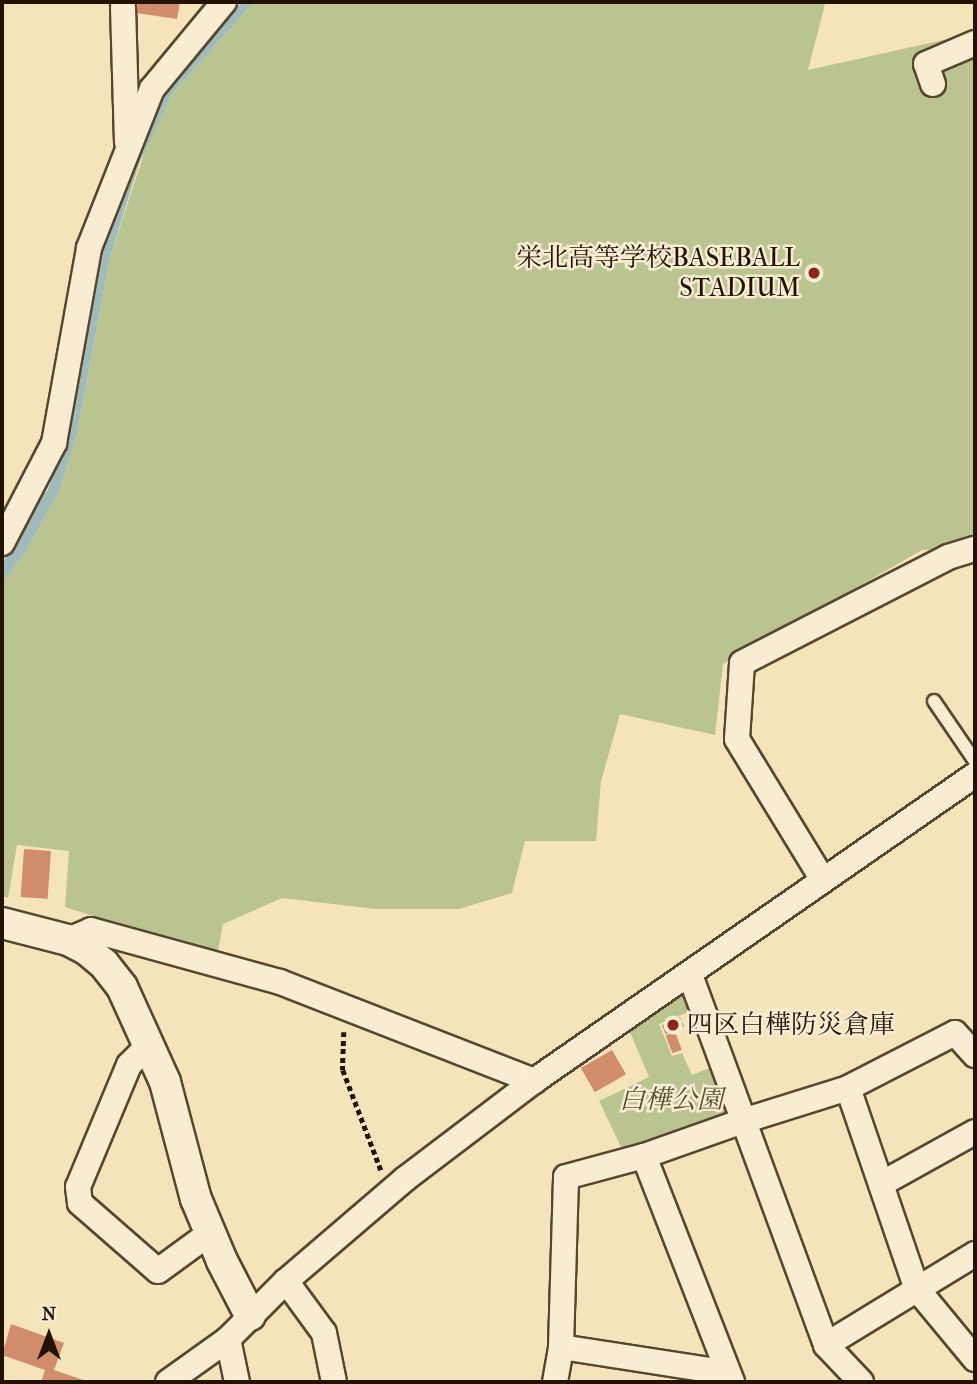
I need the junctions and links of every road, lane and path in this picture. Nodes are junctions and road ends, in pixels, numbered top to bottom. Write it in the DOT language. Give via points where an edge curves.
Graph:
graph roads {
  1 [pos="224,2"];
  2 [pos="123,7"];
  3 [pos="975,43"];
  4 [pos="933,84"];
  5 [pos="128,153"];
  6 [pos="4,536"];
  7 [pos="975,548"];
  8 [pos="934,701"];
  9 [pos="975,761"];
  10 [pos="975,775"];
  11 [pos="823,880"];
  12 [pos="2,923"];
  13 [pos="68,940"];
  14 [pos="690,975"];
  15 [pos="345,1006"];
  16 [pos="149,1045"];
  17 [pos="975,1055"];
  18 [pos="534,1081"];
  19 [pos="848,1088"];
  20 [pos="743,1121"];
  21 [pos="975,1132"];
  22 [pos="644,1156"];
  23 [pos="881,1184"];
  24 [pos="390,1193"];
  25 [pos="210,1233"];
  26 [pos="975,1254"];
  27 [pos="286,1281"];
  28 [pos="917,1289"];
  29 [pos="250,1315"];
  30 [pos="228,1339"];
  31 [pos="826,1345"];
  32 [pos="561,1347"];
  33 [pos="975,1359"];
  34 [pos="730,1378"];
  35 [pos="168,1382"];
  36 [pos="237,1382"];
  37 [pos="334,1382"];
  38 [pos="555,1382"];
  39 [pos="861,1382"];
  1 -- 5 [label="street" via="152,89"];
  2 -- 5 [label="street"];
  3 -- 4 [label="street" via="926,64"];
  5 -- 6 [label="street" via="89,248 54,443"];
  7 -- 11 [label="street" via="948,557 741,663 737,738"];
  8 -- 9 [label="lane"];
  10 -- 11 [label="street"];
  11 -- 14 [label="street"];
  12 -- 13 [label="street"];
  13 -- 15 [label="street" via="91,930 280,982"];
  13 -- 16 [label="street" via="104,964 122,987"];
  14 -- 18 [label="street"];
  14 -- 20 [label="street"];
  15 -- 18 [label="street"];
  15 -- 24 [label="path" via="343,1070"];
  16 -- 25 [label="street" via="165,1082"];
  16 -- 25 [label="street" via="129,1065 78,1187 79,1203 158,1271"];
  17 -- 19 [label="street" via="955,1033"];
  18 -- 24 [label="street"];
  19 -- 20 [label="street"];
  19 -- 23 [label="street"];
  20 -- 22 [label="street"];
  20 -- 31 [label="street"];
  21 -- 23 [label="street"];
  22 -- 32 [label="street" via="566,1177"];
  22 -- 34 [label="street"];
  23 -- 28 [label="street"];
  24 -- 27 [label="street"];
  25 -- 29 [label="street"];
  26 -- 28 [label="street"];
  27 -- 29 [label="street"];
  27 -- 37 [label="street" via="324,1333"];
  28 -- 31 [label="street"];
  28 -- 33 [label="street"];
  29 -- 30 [label="street"];
  30 -- 35 [label="street"];
  30 -- 36 [label="street"];
  31 -- 39 [label="street"];
  32 -- 34 [label="street"];
  32 -- 38 [label="street"];
}
